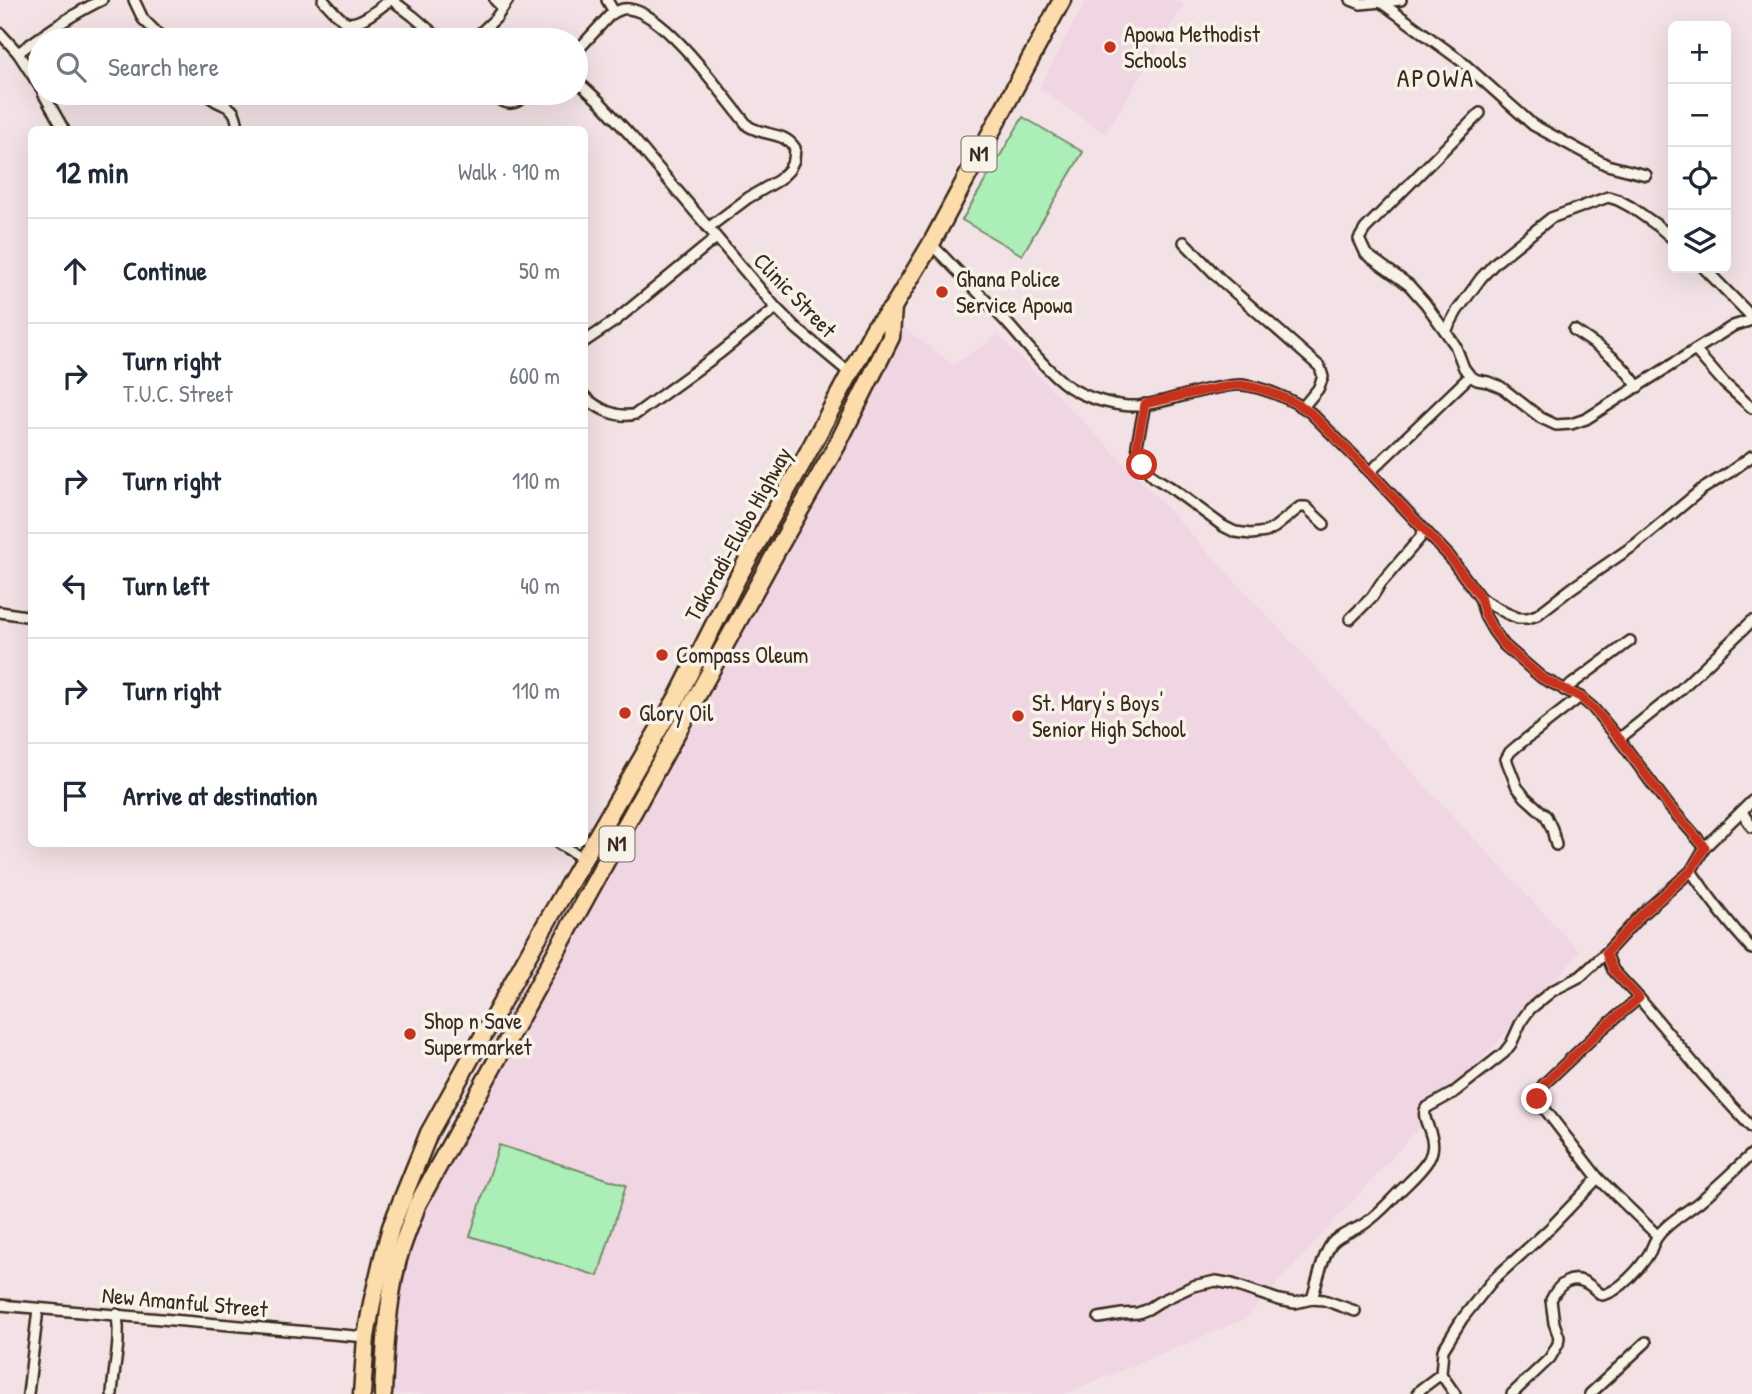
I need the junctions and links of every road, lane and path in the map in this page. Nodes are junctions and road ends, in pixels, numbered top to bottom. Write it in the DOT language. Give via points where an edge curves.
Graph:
graph roads {
  1 [pos="134,0"];
  2 [pos="323,0"];
  3 [pos="391,0"];
  4 [pos="495,0"];
  5 [pos="607,0"];
  6 [pos="1062,0"];
  7 [pos="1351,0"];
  8 [pos="1401,0"];
  9 [pos="97,1"];
  10 [pos="1382,3"];
  11 [pos="506,4"];
  12 [pos="614,12"];
  13 [pos="52,28"];
  14 [pos="152,28"];
  15 [pos="428,28"];
  16 [pos="486,28"];
  17 [pos="0,33"];
  18 [pos="588,39"];
  19 [pos="28,46"];
  20 [pos="19,53"];
  21 [pos="28,68"];
  22 [pos="588,91"];
  23 [pos="50,105"];
  24 [pos="223,105"];
  25 [pos="1480,113"];
  26 [pos="62,126"];
  27 [pos="238,126"];
  28 [pos="1646,175"];
  29 [pos="708,228"];
  30 [pos="1668,235"];
  31 [pos="716,238"];
  32 [pos="1184,242"];
  33 [pos="931,244"];
  34 [pos="1709,273"];
  35 [pos="893,307"];
  36 [pos="776,308"];
  37 [pos="1752,319"];
  38 [pos="1574,330"];
  39 [pos="1446,331"];
  40 [pos="588,339"];
  41 [pos="1695,350"];
  42 [pos="851,374"];
  43 [pos="1470,376"];
  44 [pos="1638,387"];
  45 [pos="588,399"];
  46 [pos="1145,404"];
  47 [pos="1303,407"];
  48 [pos="1752,408"];
  49 [pos="1752,456"];
  50 [pos="1370,472"];
  51 [pos="1324,524"];
  52 [pos="1424,530"];
  53 [pos="1480,597"];
  54 [pos="0,612"];
  55 [pos="28,616"];
  56 [pos="1350,619"];
  57 [pos="1752,621"];
  58 [pos="1630,641"];
  59 [pos="1564,690"];
  60 [pos="1580,697"];
  61 [pos="1619,738"];
  62 [pos="1752,801"];
  63 [pos="1742,812"];
  64 [pos="1752,827"];
  65 [pos="1556,845"];
  66 [pos="564,847"];
  67 [pos="1705,847"];
  68 [pos="584,859"];
  69 [pos="1691,871"];
  70 [pos="1752,949"];
  71 [pos="1606,953"];
  72 [pos="1639,998"];
  73 [pos="1752,1128"];
  74 [pos="1752,1154"];
  75 [pos="1598,1178"];
  76 [pos="1658,1236"];
  77 [pos="1312,1299"];
  78 [pos="0,1305"];
  79 [pos="37,1308"];
  80 [pos="1355,1311"];
  81 [pos="117,1314"];
  82 [pos="1099,1318"];
  83 [pos="366,1337"];
  84 [pos="1646,1342"];
  85 [pos="1441,1374"];
  86 [pos="28,1394"];
  87 [pos="112,1394"];
  88 [pos="362,1394"];
  89 [pos="383,1394"];
  90 [pos="1417,1394"];
  91 [pos="1455,1394"];
  92 [pos="1512,1394"];
  93 [pos="1590,1394"];
  1 -- 14 [label="street"];
  2 -- 3 [label="street" via="351,23"];
  3 -- 15 [label="street"];
  4 -- 11 [label="street"];
  5 -- 12 [label="street"];
  6 -- 33 [label="highway, Takoradi-Elubo Highway / N1"];
  7 -- 10 [label="street"];
  8 -- 10 [label="street"];
  9 -- 13 [label="street"];
  10 -- 28 [label="street" via="1460,60 1533,125 1607,165"];
  11 -- 16 [label="street"];
  12 -- 18 [label="street"];
  12 -- 29 [label="street" via="628,9 648,16 690,53 748,126 783,137 795,148 789,170 779,180"];
  17 -- 20 [label="street"];
  19 -- 20 [label="street"];
  20 -- 21 [label="street"];
  22 -- 29 [label="street, Clinic Street"];
  23 -- 26 [label="street"];
  24 -- 27 [label="street" via="236,113"];
  25 -- 39 [label="street" via="1359,239 1366,254 1409,285"];
  29 -- 31 [label="street, Clinic Street"];
  30 -- 39 [label="street" via="1608,197 1551,218 1480,278"];
  31 -- 36 [label="street, Clinic Street"];
  31 -- 40 [label="street"];
  32 -- 47 [label="street" via="1320,367 1323,377 1318,389"];
  33 -- 35 [label="highway, Takoradi-Elubo Highway / N1"];
  33 -- 46 [label="street" via="1064,383 1098,400"];
  34 -- 37 [label="street"];
  35 -- 42 [label="highway, Takoradi-Elubo Highway / N1" via="875,327"];
  35 -- 89 [label="highway, Takoradi-Elubo Highway / N1" via="891,337 837,445 417,1205 389,1305"];
  36 -- 42 [label="street, Clinic Street"];
  36 -- 45 [label="street" via="636,414 608,411"];
  37 -- 41 [label="street"];
  38 -- 44 [label="street" via="1614,357"];
  39 -- 43 [label="street"];
  41 -- 44 [label="street"];
  41 -- 48 [label="street"];
  42 -- 68 [label="highway, Takoradi-Elubo Highway / N1" via="737,577 678,696"];
  43 -- 44 [label="street" via="1501,387 1556,425 1586,419"];
  43 -- 50 [label="street"];
  46 -- 47 [label="street" via="1242,385"];
  46 -- 51 [label="street" via="1137,445 1142,465 1223,526 1235,532 1266,532 1306,507"];
  47 -- 50 [label="street"];
  49 -- 53 [label="street" via="1537,615 1518,618"];
  50 -- 52 [label="street"];
  52 -- 53 [label="street"];
  52 -- 56 [label="street"];
  53 -- 59 [label="street" via="1485,615 1504,645 1542,678"];
  54 -- 55 [label="street"];
  57 -- 61 [label="street" via="1679,691"];
  58 -- 59 [label="street"];
  59 -- 60 [label="street"];
  60 -- 61 [label="street"];
  60 -- 65 [label="street" via="1506,759 1517,787 1552,828"];
  61 -- 67 [label="street"];
  62 -- 63 [label="street"];
  63 -- 64 [label="street"];
  63 -- 67 [label="street"];
  66 -- 68 [label="street"];
  67 -- 69 [label="street"];
  68 -- 83 [label="highway, Takoradi-Elubo Highway / N1" via="429,1133 391,1227"];
  69 -- 70 [label="street"];
  69 -- 71 [label="street"];
  71 -- 72 [label="street" via="1613,970"];
  71 -- 77 [label="street" via="1531,1009 1504,1053 1426,1108 1424,1117 1433,1140 1422,1170 1379,1215 1332,1242"];
  72 -- 73 [label="street"];
  72 -- 75 [label="street" via="1538,1093 1537,1099"];
  74 -- 76 [label="street"];
  75 -- 76 [label="street"];
  75 -- 85 [label="street" via="1493,1280 1443,1350"];
  76 -- 92 [label="street" via="1636,1270 1609,1294 1572,1280 1561,1284 1551,1300 1558,1345 1550,1359"];
  77 -- 80 [label="street"];
  77 -- 82 [label="street" via="1295,1303 1216,1281 1193,1286 1138,1313"];
  78 -- 79 [label="street, New Amanful Street"];
  79 -- 81 [label="street, New Amanful Street"];
  79 -- 86 [label="street"];
  81 -- 83 [label="street, New Amanful Street"];
  81 -- 87 [label="street" via="120,1332"];
  83 -- 88 [label="highway, Takoradi-Elubo Highway / N1"];
  84 -- 93 [label="street"];
  85 -- 90 [label="street"];
  85 -- 91 [label="street"];
}
